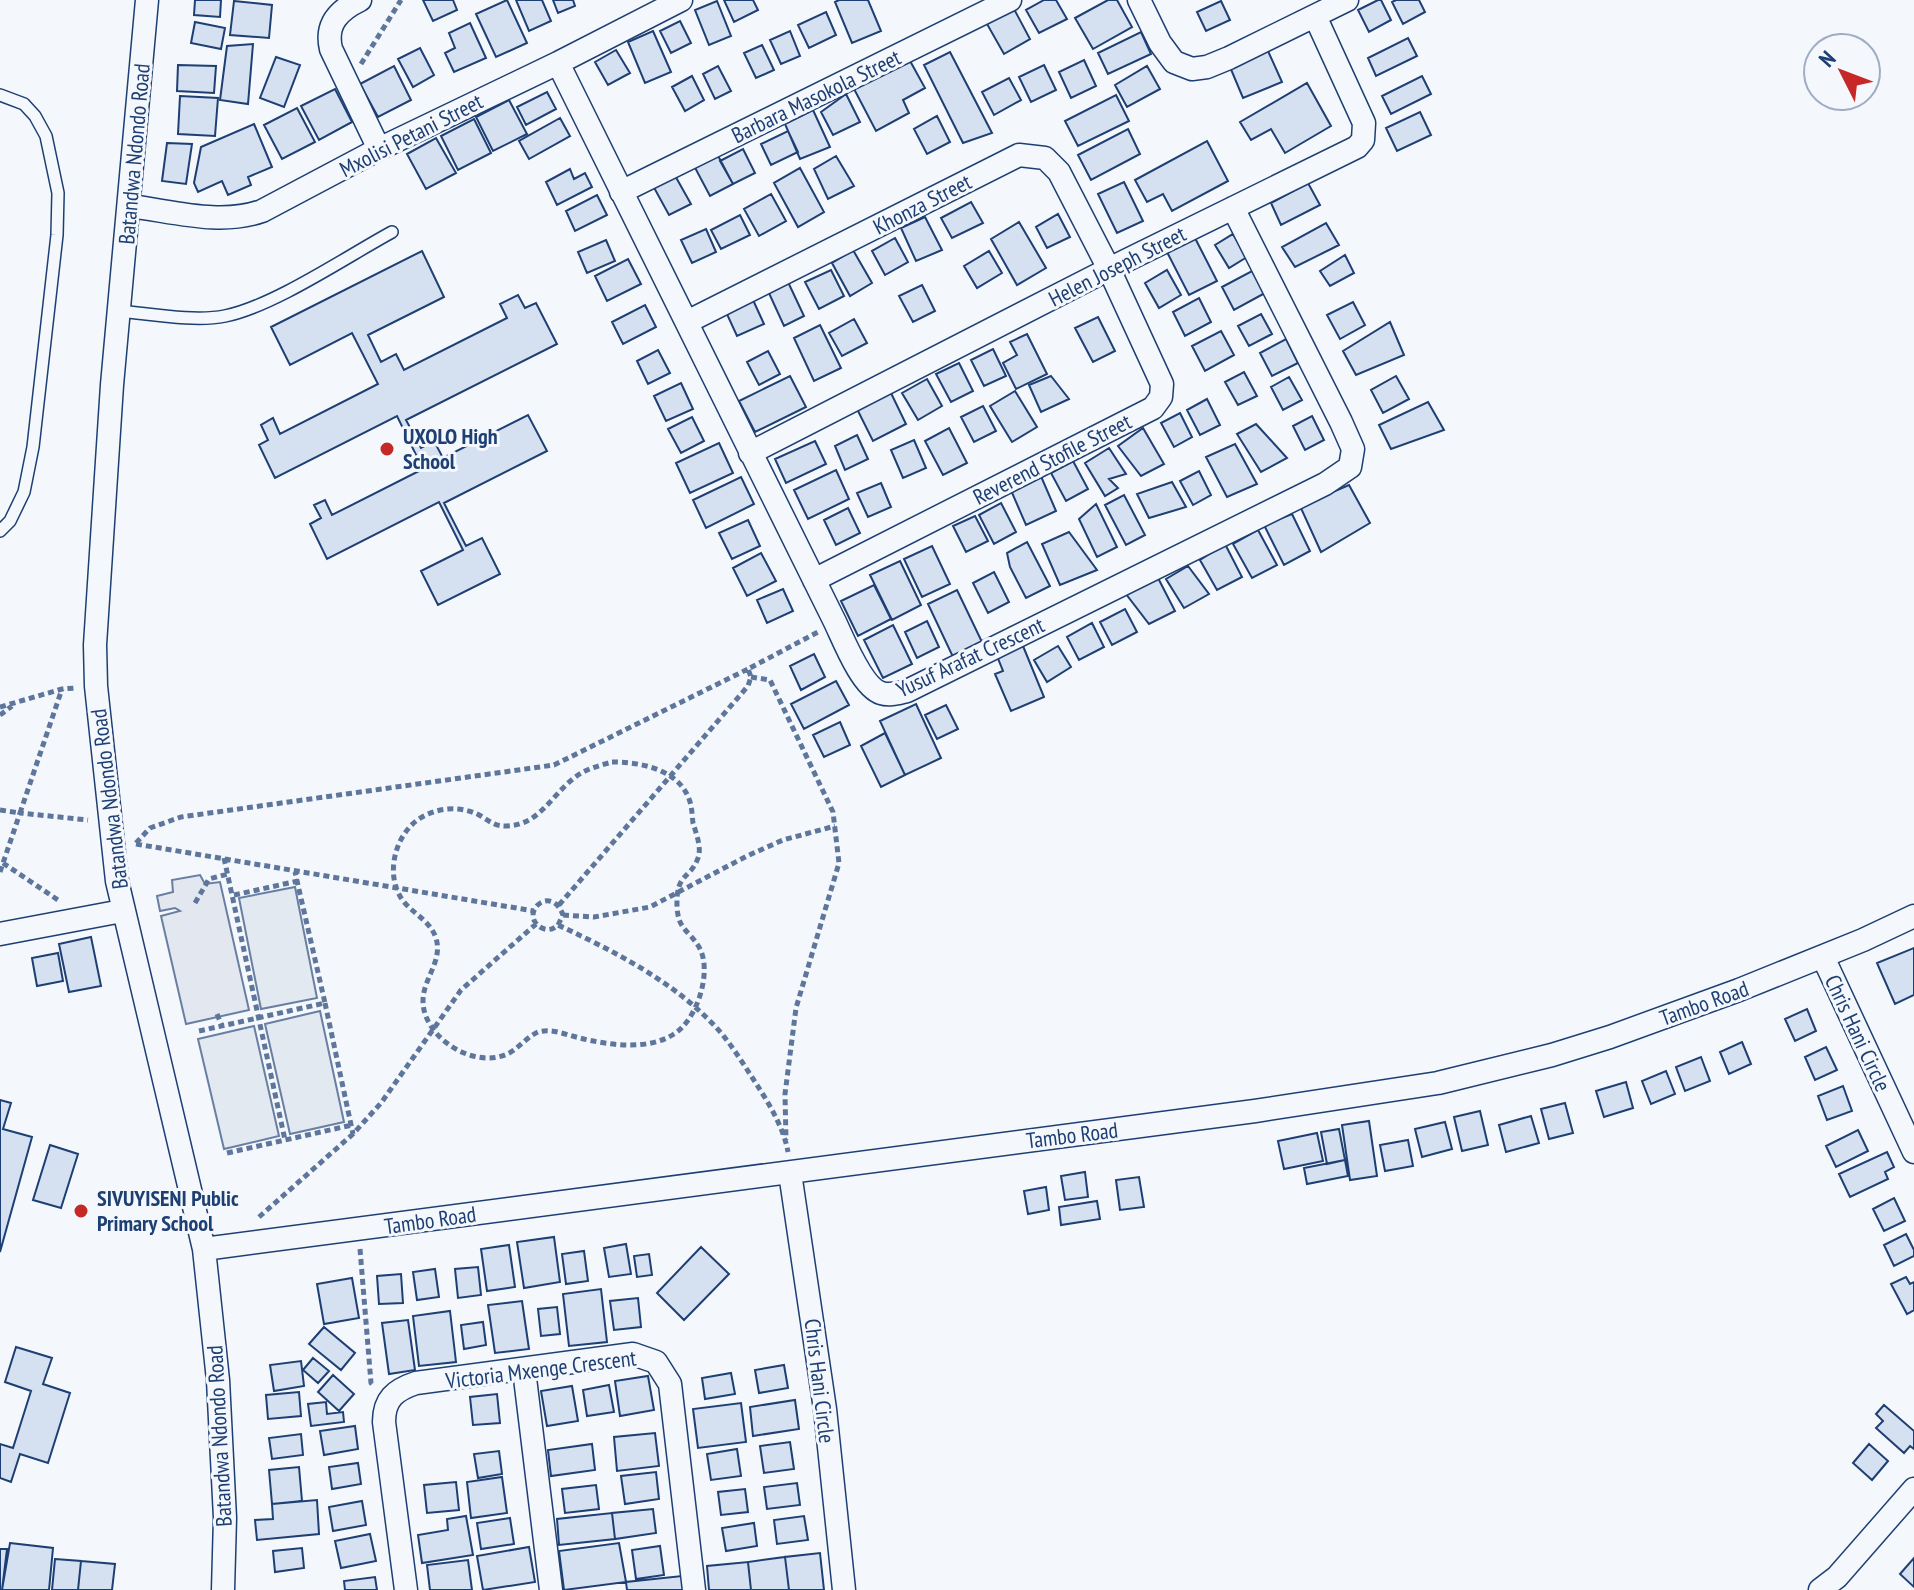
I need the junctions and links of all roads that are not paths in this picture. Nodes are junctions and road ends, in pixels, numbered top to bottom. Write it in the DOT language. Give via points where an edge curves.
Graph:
graph roads {
  1 [pos="147,0"];
  2 [pos="360,0"];
  3 [pos="681,0"];
  4 [pos="1010,0"];
  5 [pos="1139,0"];
  6 [pos="1347,0"];
  7 [pos="1315,16"];
  8 [pos="558,63"];
  9 [pos="0,95"];
  10 [pos="379,149"];
  11 [pos="621,192"];
  12 [pos="129,206"];
  13 [pos="1233,208"];
  14 [pos="392,232"];
  15 [pos="1109,269"];
  16 [pos="120,311"];
  17 [pos="687,322"];
  18 [pos="750,453"];
  19 [pos="0,531"];
  20 [pos="814,580"];
  21 [pos="122,911"];
  22 [pos="1914,916"];
  23 [pos="0,934"];
  24 [pos="1823,957"];
  25 [pos="1914,1152"];
  26 [pos="790,1173"];
  27 [pos="204,1249"];
  28 [pos="524,1370"];
  29 [pos="1914,1489"];
  30 [pos="223,1590"];
  31 [pos="406,1590"];
  32 [pos="551,1590"];
  33 [pos="694,1590"];
  34 [pos="844,1590"];
  35 [pos="1820,1590"];
  1 -- 12 [label="street, Batandwa Ndondo Road"];
  2 -- 10 [label="street" via="338,14 328,37"];
  3 -- 8 [label="street, Mxolisi Petani Street"];
  4 -- 11 [label="street, Barbara Masokola Street"];
  5 -- 7 [label="street" via="1174,62 1192,69 1229,58"];
  6 -- 7 [label="street"];
  7 -- 13 [label="street, Helen Joseph Street" via="1364,123 1363,140"];
  8 -- 10 [label="street, Mxolisi Petani Street"];
  8 -- 11 [label="street, Yusuf Arafat Crescent"];
  9 -- 19 [label="lane" via="24,104 35,116 46,136 58,193 33,447 24,492"];
  10 -- 12 [label="street, Mxolisi Petani Street" via="242,218"];
  11 -- 17 [label="street, Yusuf Arafat Crescent"];
  12 -- 16 [label="street, Batandwa Ndondo Road"];
  13 -- 15 [label="street, Helen Joseph Street"];
  13 -- 20 [label="street, Yusuf Arafat Crescent" via="1341,422 1353,449 1350,467 1311,491 893,695 873,689 864,679"];
  14 -- 16 [label="lane" via="249,309 223,316"];
  15 -- 17 [label="street, Khonza Street" via="1059,172 1045,158 1019,155"];
  15 -- 18 [label="street, Helen Joseph Street"];
  15 -- 20 [label="street, Reverend Stofile Street" via="1162,384 1153,408"];
  16 -- 21 [label="street, Batandwa Ndondo Road" via="95,645 109,820 124,847"];
  17 -- 18 [label="street, Yusuf Arafat Crescent"];
  18 -- 20 [label="street, Yusuf Arafat Crescent"];
  21 -- 23 [label="street"];
  21 -- 27 [label="street, Batandwa Ndondo Road"];
  22 -- 24 [label="street, Tambo Road"];
  24 -- 25 [label="street, Chris Hani Circle"];
  24 -- 26 [label="street, Tambo Road" via="1610,1037 1438,1083"];
  26 -- 27 [label="street, Tambo Road"];
  26 -- 34 [label="street, Chris Hani Circle" via="823,1395"];
  27 -- 30 [label="street, Batandwa Ndondo Road" via="221,1426"];
  28 -- 31 [label="street, Victoria Mxenge Crescent" via="416,1383 387,1401 384,1422"];
  28 -- 32 [label="street"];
  28 -- 33 [label="street, Victoria Mxenge Crescent" via="633,1354 646,1356 663,1370 670,1384"];
  29 -- 35 [label="street"];
}
